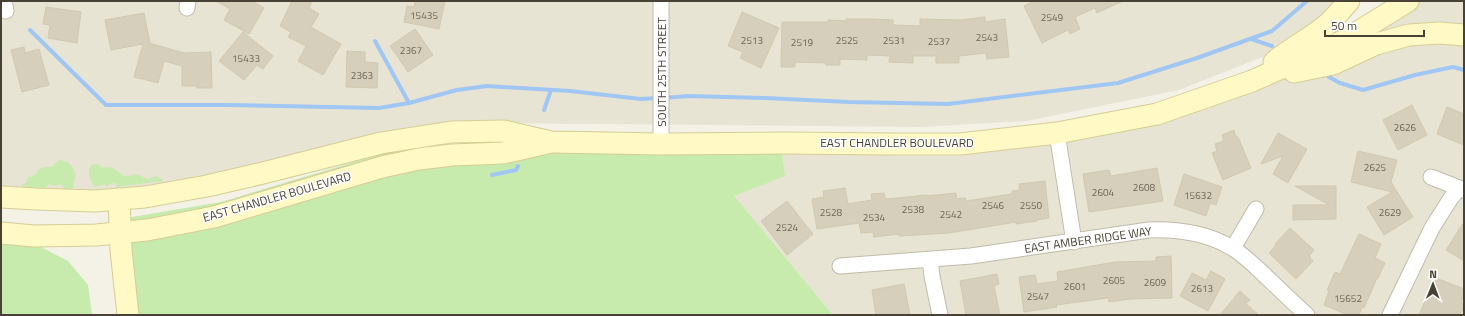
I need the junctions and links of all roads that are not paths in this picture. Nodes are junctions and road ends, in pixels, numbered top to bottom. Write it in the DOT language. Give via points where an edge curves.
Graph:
graph roads {
  1 [pos="661,1"];
  2 [pos="1349,1"];
  3 [pos="1408,1"];
  4 [pos="1464,35"];
  5 [pos="1252,81"];
  6 [pos="1057,133"];
  7 [pos="551,142"];
  8 [pos="661,144"];
  9 [pos="1432,177"];
  10 [pos="1462,189"];
  11 [pos="1,196"];
  12 [pos="119,199"];
  13 [pos="1256,209"];
  14 [pos="120,232"];
  15 [pos="1,234"];
  16 [pos="1074,242"];
  17 [pos="1233,248"];
  18 [pos="930,260"];
  19 [pos="840,266"];
  20 [pos="128,315"];
  21 [pos="940,315"];
  22 [pos="1308,315"];
  23 [pos="1390,315"];
  1 -- 8 [label="street, SOUTH 25TH STREET"];
  2 -- 5 [label="main road" via="1329,22 1287,51"];
  3 -- 5 [label="main road, EAST CHANDLER BOULEVARD" via="1345,40"];
  4 -- 5 [label="main road" via="1439,33 1409,36 1376,44 1333,64"];
  5 -- 6 [label="main road, EAST CHANDLER BOULEVARD" via="1157,114"];
  6 -- 8 [label="main road, EAST CHANDLER BOULEVARD" via="960,144"];
  6 -- 16 [label="street"];
  7 -- 8 [label="main road, EAST CHANDLER BOULEVARD"];
  7 -- 12 [label="main road, EAST CHANDLER BOULEVARD" via="504,131 451,132 381,143 207,186"];
  7 -- 14 [label="main road, EAST CHANDLER BOULEVARD" via="503,153 452,155 389,165 214,217 147,230"];
  9 -- 10 [label="street"];
  10 -- 23 [label="street" via="1451,198 1432,228"];
  11 -- 12 [label="main road, EAST CHANDLER BOULEVARD" via="95,201"];
  12 -- 14 [label="main road"];
  13 -- 17 [label="street"];
  14 -- 15 [label="main road, EAST CHANDLER BOULEVARD" via="96,236"];
  14 -- 20 [label="main road"];
  16 -- 17 [label="street, EAST AMBER RIDGE WAY" via="1149,230 1172,230 1194,233"];
  16 -- 18 [label="street, EAST AMBER RIDGE WAY"];
  17 -- 22 [label="street, EAST AMBER RIDGE WAY"];
  18 -- 19 [label="street, EAST AMBER RIDGE WAY"];
  18 -- 21 [label="street"];
}
